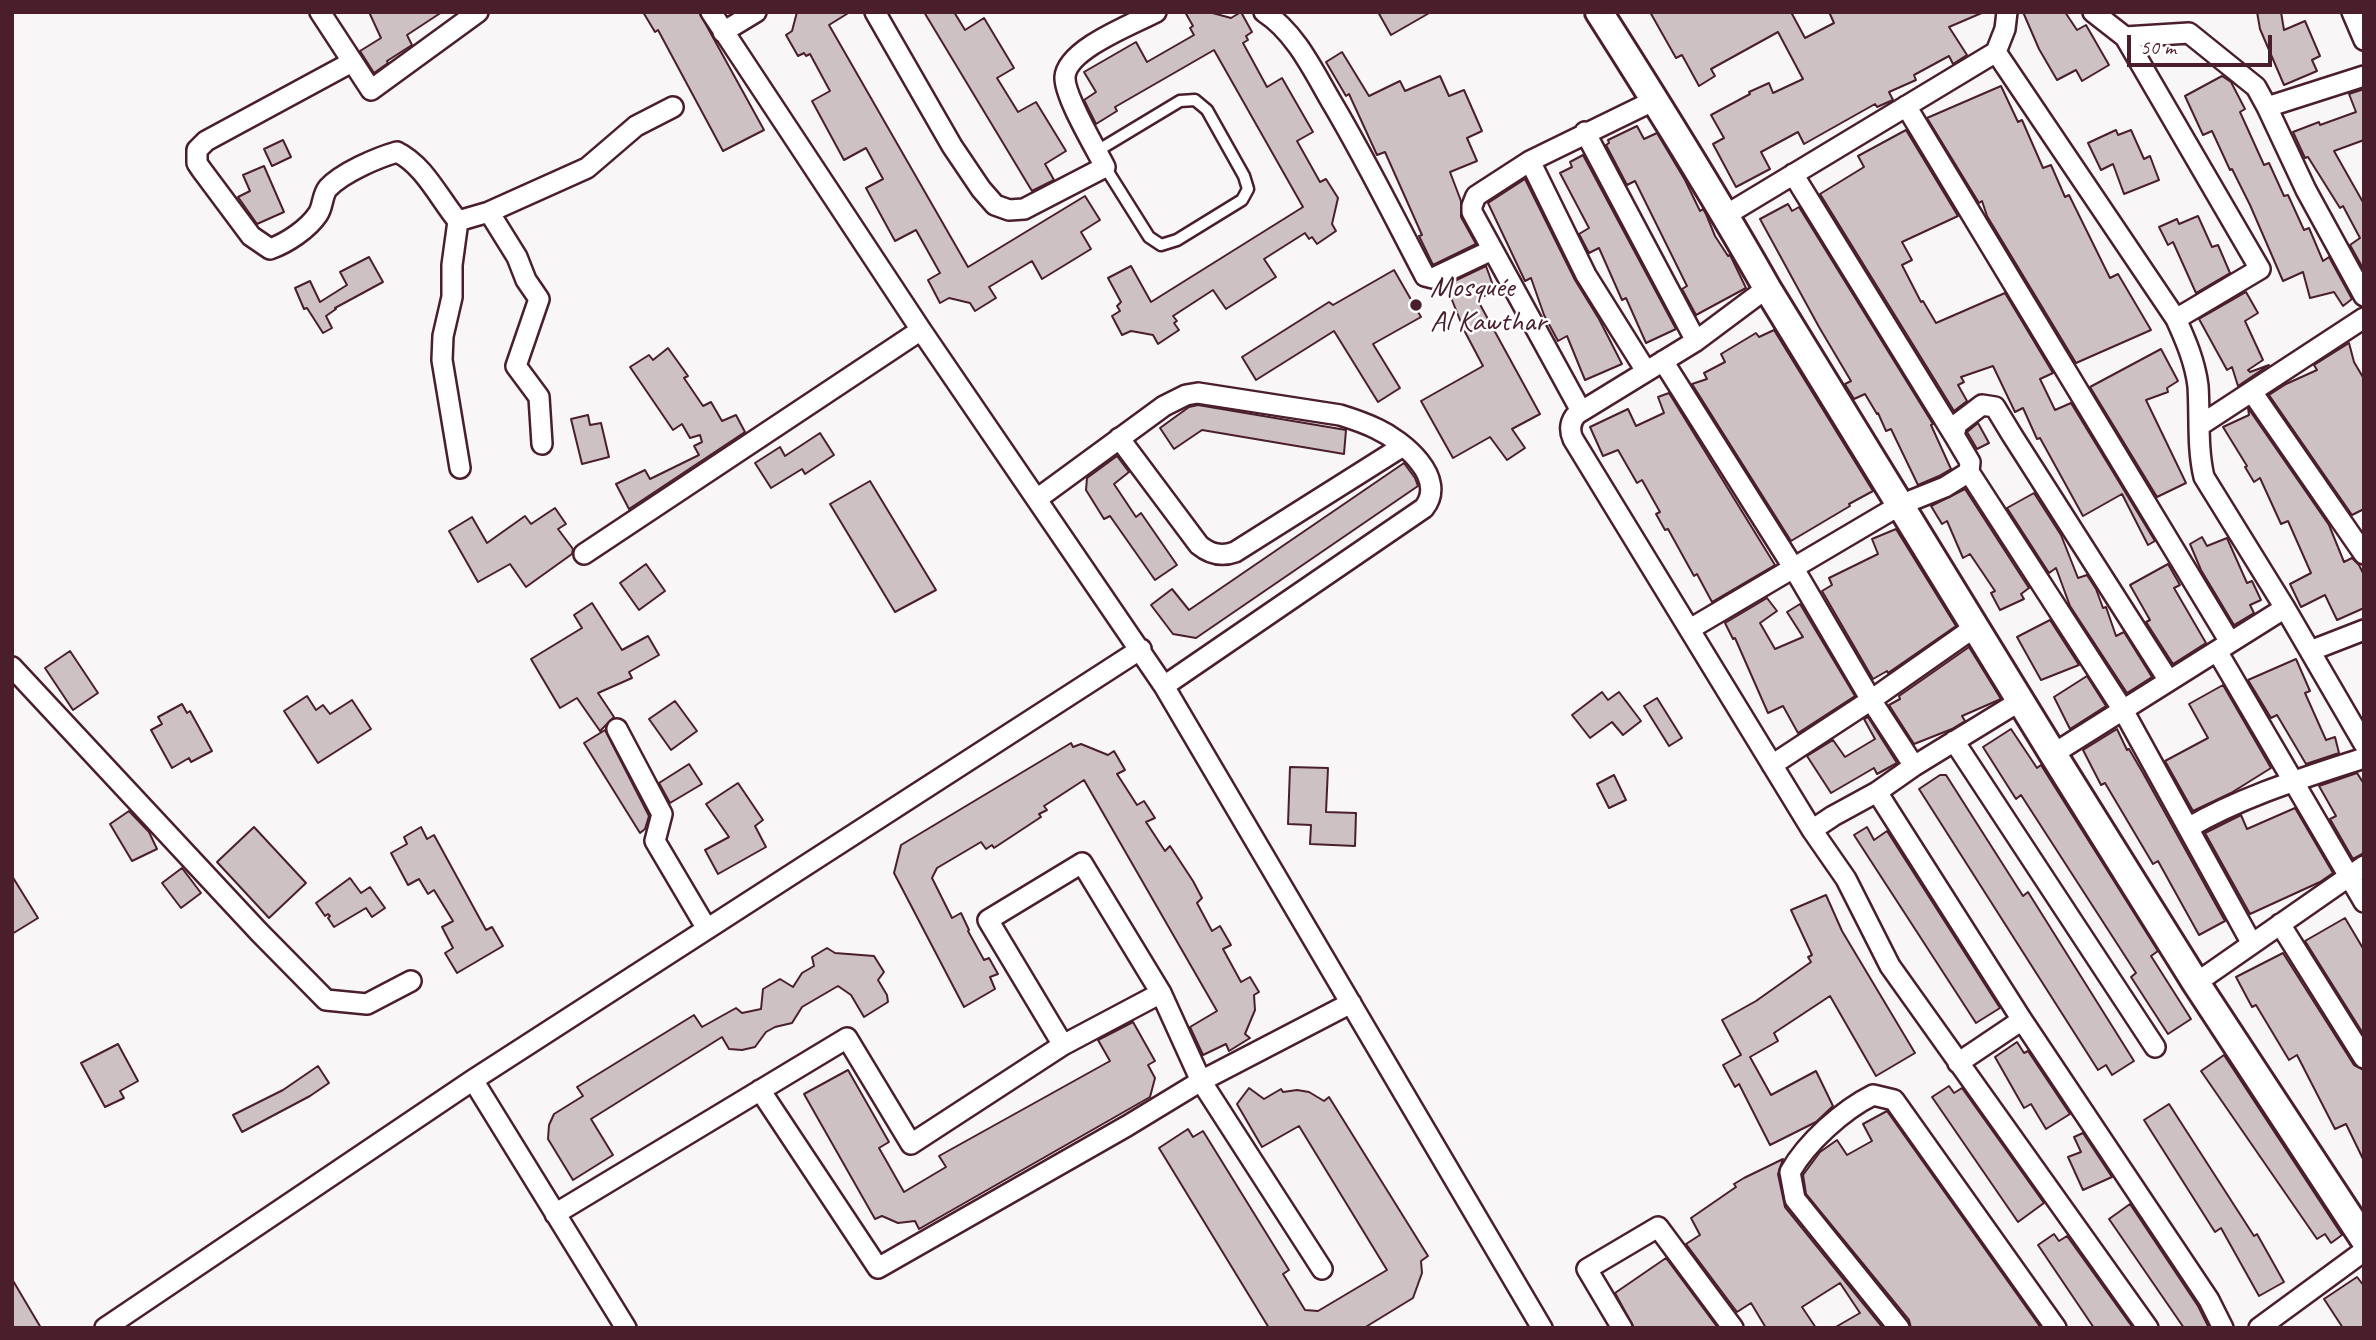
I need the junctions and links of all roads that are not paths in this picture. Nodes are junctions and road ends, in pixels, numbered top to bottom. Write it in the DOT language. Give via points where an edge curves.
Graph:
graph roads {
  1 [pos="320,12"];
  2 [pos="478,12"];
  3 [pos="712,12"];
  4 [pos="756,12"];
  5 [pos="875,12"];
  6 [pos="1156,12"];
  7 [pos="1264,12"];
  8 [pos="1599,12"];
  9 [pos="2007,12"];
  10 [pos="2093,12"];
  11 [pos="2352,12"];
  12 [pos="723,32"];
  13 [pos="2125,37"];
  14 [pos="2364,40"];
  15 [pos="1996,52"];
  16 [pos="352,62"];
  17 [pos="2364,76"];
  18 [pos="1655,100"];
  19 [pos="1906,106"];
  20 [pos="673,107"];
  21 [pos="2267,107"];
  22 [pos="1586,132"];
  23 [pos="1101,159"];
  24 [pos="1530,161"];
  25 [pos="1793,174"];
  26 [pos="489,212"];
  27 [pos="1726,215"];
  28 [pos="458,221"];
  29 [pos="1492,250"];
  30 [pos="1767,288"];
  31 [pos="2364,296"];
  32 [pos="2364,318"];
  33 [pos="2176,319"];
  34 [pos="921,330"];
  35 [pos="1696,341"];
  36 [pos="1663,361"];
  37 [pos="1646,372"];
  38 [pos="2252,392"];
  39 [pos="1581,411"];
  40 [pos="2199,426"];
  41 [pos="1954,435"];
  42 [pos="1119,438"];
  43 [pos="542,444"];
  44 [pos="1403,446"];
  45 [pos="460,468"];
  46 [pos="1969,472"];
  47 [pos="1037,499"];
  48 [pos="1900,505"];
  49 [pos="584,554"];
  50 [pos="2364,554"];
  51 [pos="1793,568"];
  52 [pos="2285,608"];
  53 [pos="1975,627"];
  54 [pos="1690,629"];
  55 [pos="2364,629"];
  56 [pos="2224,647"];
  57 [pos="1141,649"];
  58 [pos="2310,651"];
  59 [pos="12,667"];
  60 [pos="2169,681"];
  61 [pos="1164,686"];
  62 [pos="1871,700"];
  63 [pos="2020,701"];
  64 [pos="2123,710"];
  65 [pos="617,729"];
  66 [pos="1954,741"];
  67 [pos="2364,744"];
  68 [pos="2053,754"];
  69 [pos="2364,758"];
  70 [pos="1772,765"];
  71 [pos="1914,766"];
  72 [pos="2292,781"];
  73 [pos="1877,792"];
  74 [pos="2188,828"];
  75 [pos="1812,830"];
  76 [pos="2356,871"];
  77 [pos="2364,902"];
  78 [pos="2280,924"];
  79 [pos="707,929"];
  80 [pos="2252,944"];
  81 [pos="411,981"];
  82 [pos="2196,983"];
  83 [pos="1161,993"];
  84 [pos="1351,1003"];
  85 [pos="2022,1020"];
  86 [pos="1063,1045"];
  87 [pos="2155,1047"];
  88 [pos="2364,1058"];
  89 [pos="1958,1063"];
  90 [pos="472,1080"];
  91 [pos="1201,1082"];
  92 [pos="760,1090"];
  93 [pos="555,1214"];
  94 [pos="2364,1240"];
  95 [pos="2364,1251"];
  96 [pos="1322,1269"];
  97 [pos="105,1328"];
  98 [pos="626,1328"];
  99 [pos="1542,1328"];
  100 [pos="1622,1328"];
  101 [pos="1733,1328"];
  102 [pos="1899,1328"];
  103 [pos="2056,1328"];
  104 [pos="2148,1328"];
  105 [pos="2223,1328"];
  106 [pos="2259,1328"];
  1 -- 16 [label="street"];
  2 -- 16 [label="street" via="371,90"];
  3 -- 12 [label="street"];
  4 -- 12 [label="street"];
  5 -- 23 [label="street" via="952,146 995,205 1024,209"];
  6 -- 23 [label="street" via="1081,51 1069,65 1067,92"];
  7 -- 29 [label="street" via="1304,54 1425,275 1433,278"];
  8 -- 18 [label="street"];
  9 -- 15 [label="street"];
  10 -- 13 [label="street"];
  11 -- 14 [label="street"];
  12 -- 34 [label="street"];
  13 -- 21 [label="street" via="2189,33 2256,87"];
  13 -- 33 [label="street" via="2260,269"];
  15 -- 19 [label="street"];
  15 -- 33 [label="street"];
  16 -- 28 [label="street" via="206,141 197,150 197,163 251,236 270,249 287,243 319,214 326,190 382,156 397,152 418,167"];
  17 -- 21 [label="street"];
  18 -- 22 [label="street"];
  18 -- 27 [label="street"];
  19 -- 25 [label="street"];
  19 -- 56 [label="street"];
  20 -- 26 [label="street" via="636,126 587,168"];
  21 -- 31 [label="street"];
  22 -- 24 [label="street"];
  22 -- 35 [label="street"];
  23 -- 23 [label="lane" via="1180,101 1195,100 1207,110 1248,189 1242,200 1161,245 1149,237"];
  24 -- 29 [label="street" via="1473,201 1472,212"];
  24 -- 37 [label="street" via="1586,275"];
  25 -- 27 [label="street"];
  25 -- 41 [label="street"];
  26 -- 28 [label="street"];
  26 -- 43 [label="street" via="540,299 516,366 538,397"];
  27 -- 30 [label="street"];
  28 -- 45 [label="street" via="442,360"];
  29 -- 39 [label="street"];
  30 -- 35 [label="street"];
  30 -- 48 [label="street"];
  32 -- 38 [label="street"];
  33 -- 40 [label="street" via="2190,350"];
  34 -- 47 [label="street"];
  34 -- 49 [label="street"];
  35 -- 36 [label="street"];
  36 -- 37 [label="street"];
  36 -- 51 [label="street"];
  37 -- 39 [label="street"];
  38 -- 40 [label="street"];
  38 -- 50 [label="street"];
  39 -- 54 [label="street" via="1572,421 1573,439"];
  40 -- 52 [label="street" via="2204,477"];
  41 -- 46 [label="street" via="1970,462"];
  41 -- 60 [label="street" via="1957,424 1982,404 1995,407"];
  42 -- 44 [label="street" via="1174,400 1210,394 1340,415 1380,430"];
  42 -- 44 [label="street" via="1199,545 1220,555 1235,552"];
  42 -- 47 [label="street"];
  44 -- 61 [label="street" via="1432,486 1424,509"];
  46 -- 48 [label="street"];
  46 -- 64 [label="street"];
  47 -- 57 [label="street"];
  48 -- 51 [label="street"];
  48 -- 53 [label="street"];
  51 -- 54 [label="street"];
  51 -- 62 [label="street"];
  52 -- 56 [label="street"];
  52 -- 58 [label="street"];
  53 -- 62 [label="street"];
  53 -- 63 [label="street"];
  54 -- 70 [label="street"];
  55 -- 58 [label="street"];
  56 -- 60 [label="street"];
  56 -- 72 [label="street"];
  57 -- 61 [label="street"];
  57 -- 79 [label="street"];
  58 -- 67 [label="street"];
  59 -- 81 [label="street" via="326,1000 367,1004"];
  60 -- 64 [label="street"];
  61 -- 84 [label="street"];
  62 -- 70 [label="street"];
  62 -- 71 [label="street"];
  63 -- 66 [label="street"];
  63 -- 68 [label="street"];
  64 -- 68 [label="street"];
  64 -- 74 [label="street"];
  65 -- 79 [label="street" via="662,814 654,841"];
  66 -- 71 [label="street"];
  66 -- 87 [label="street"];
  68 -- 82 [label="street"];
  69 -- 72 [label="street"];
  70 -- 75 [label="street"];
  71 -- 73 [label="street"];
  72 -- 74 [label="street" via="2221,809"];
  72 -- 76 [label="street"];
  73 -- 75 [label="street"];
  73 -- 85 [label="street"];
  74 -- 80 [label="street"];
  75 -- 89 [label="street" via="1846,879 1890,966"];
  76 -- 77 [label="street"];
  76 -- 78 [label="street"];
  78 -- 80 [label="street"];
  78 -- 88 [label="street"];
  79 -- 90 [label="street"];
  80 -- 82 [label="street"];
  82 -- 94 [label="street"];
  83 -- 86 [label="street"];
  83 -- 86 [label="street" via="1082,863 988,920"];
  83 -- 91 [label="street"];
  84 -- 91 [label="street"];
  84 -- 99 [label="street"];
  85 -- 89 [label="street"];
  85 -- 105 [label="street" via="2209,1300"];
  86 -- 92 [label="street" via="911,1144 847,1038"];
  89 -- 104 [label="street"];
  90 -- 93 [label="street"];
  90 -- 97 [label="street"];
  91 -- 92 [label="street" via="878,1268"];
  91 -- 96 [label="street"];
  92 -- 93 [label="street"];
  93 -- 98 [label="street"];
  95 -- 106 [label="street"];
  100 -- 101 [label="street" via="1587,1269 1658,1227"];
  102 -- 103 [label="street" via="1796,1199 1790,1172 1799,1156 1852,1105 1872,1095 1894,1100"];
}
